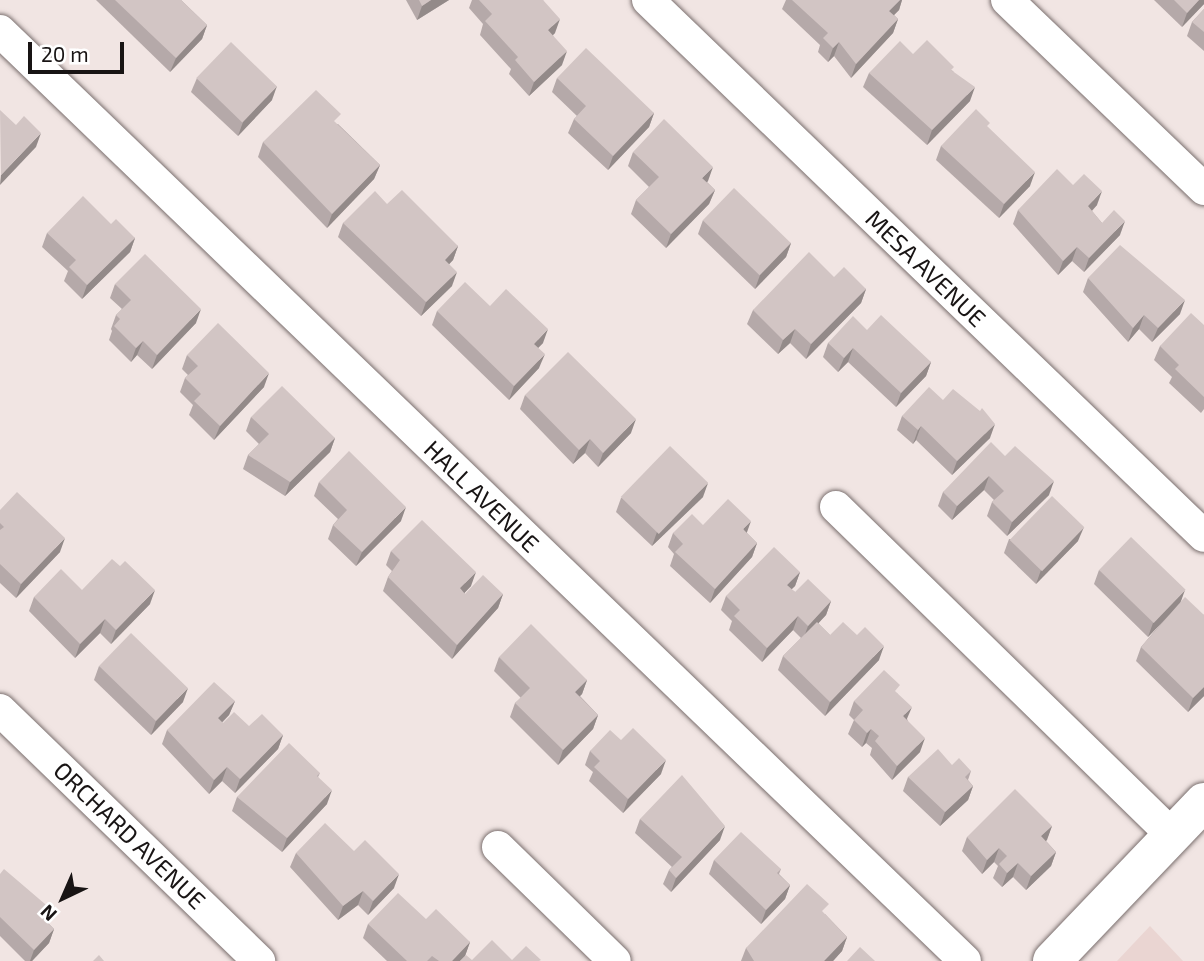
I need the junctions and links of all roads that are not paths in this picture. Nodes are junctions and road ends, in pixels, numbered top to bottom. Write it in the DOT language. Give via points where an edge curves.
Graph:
graph roads {
  1 [pos="648,0"];
  2 [pos="1007,0"];
  3 [pos="0,31"];
  4 [pos="1204,188"];
  5 [pos="836,507"];
  6 [pos="1204,536"];
  7 [pos="0,710"];
  8 [pos="1204,802"];
  9 [pos="1172,835"];
  10 [pos="498,847"];
  11 [pos="259,961"];
  12 [pos="615,961"];
  13 [pos="965,961"];
  14 [pos="1052,961"];
  1 -- 6 [label="street, MESA AVENUE"];
  2 -- 4 [label="street"];
  3 -- 13 [label="street, HALL AVENUE"];
  5 -- 9 [label="street"];
  7 -- 11 [label="street, ORCHARD AVENUE"];
  8 -- 9 [label="main road"];
  9 -- 14 [label="main road"];
  10 -- 12 [label="street"];
}
